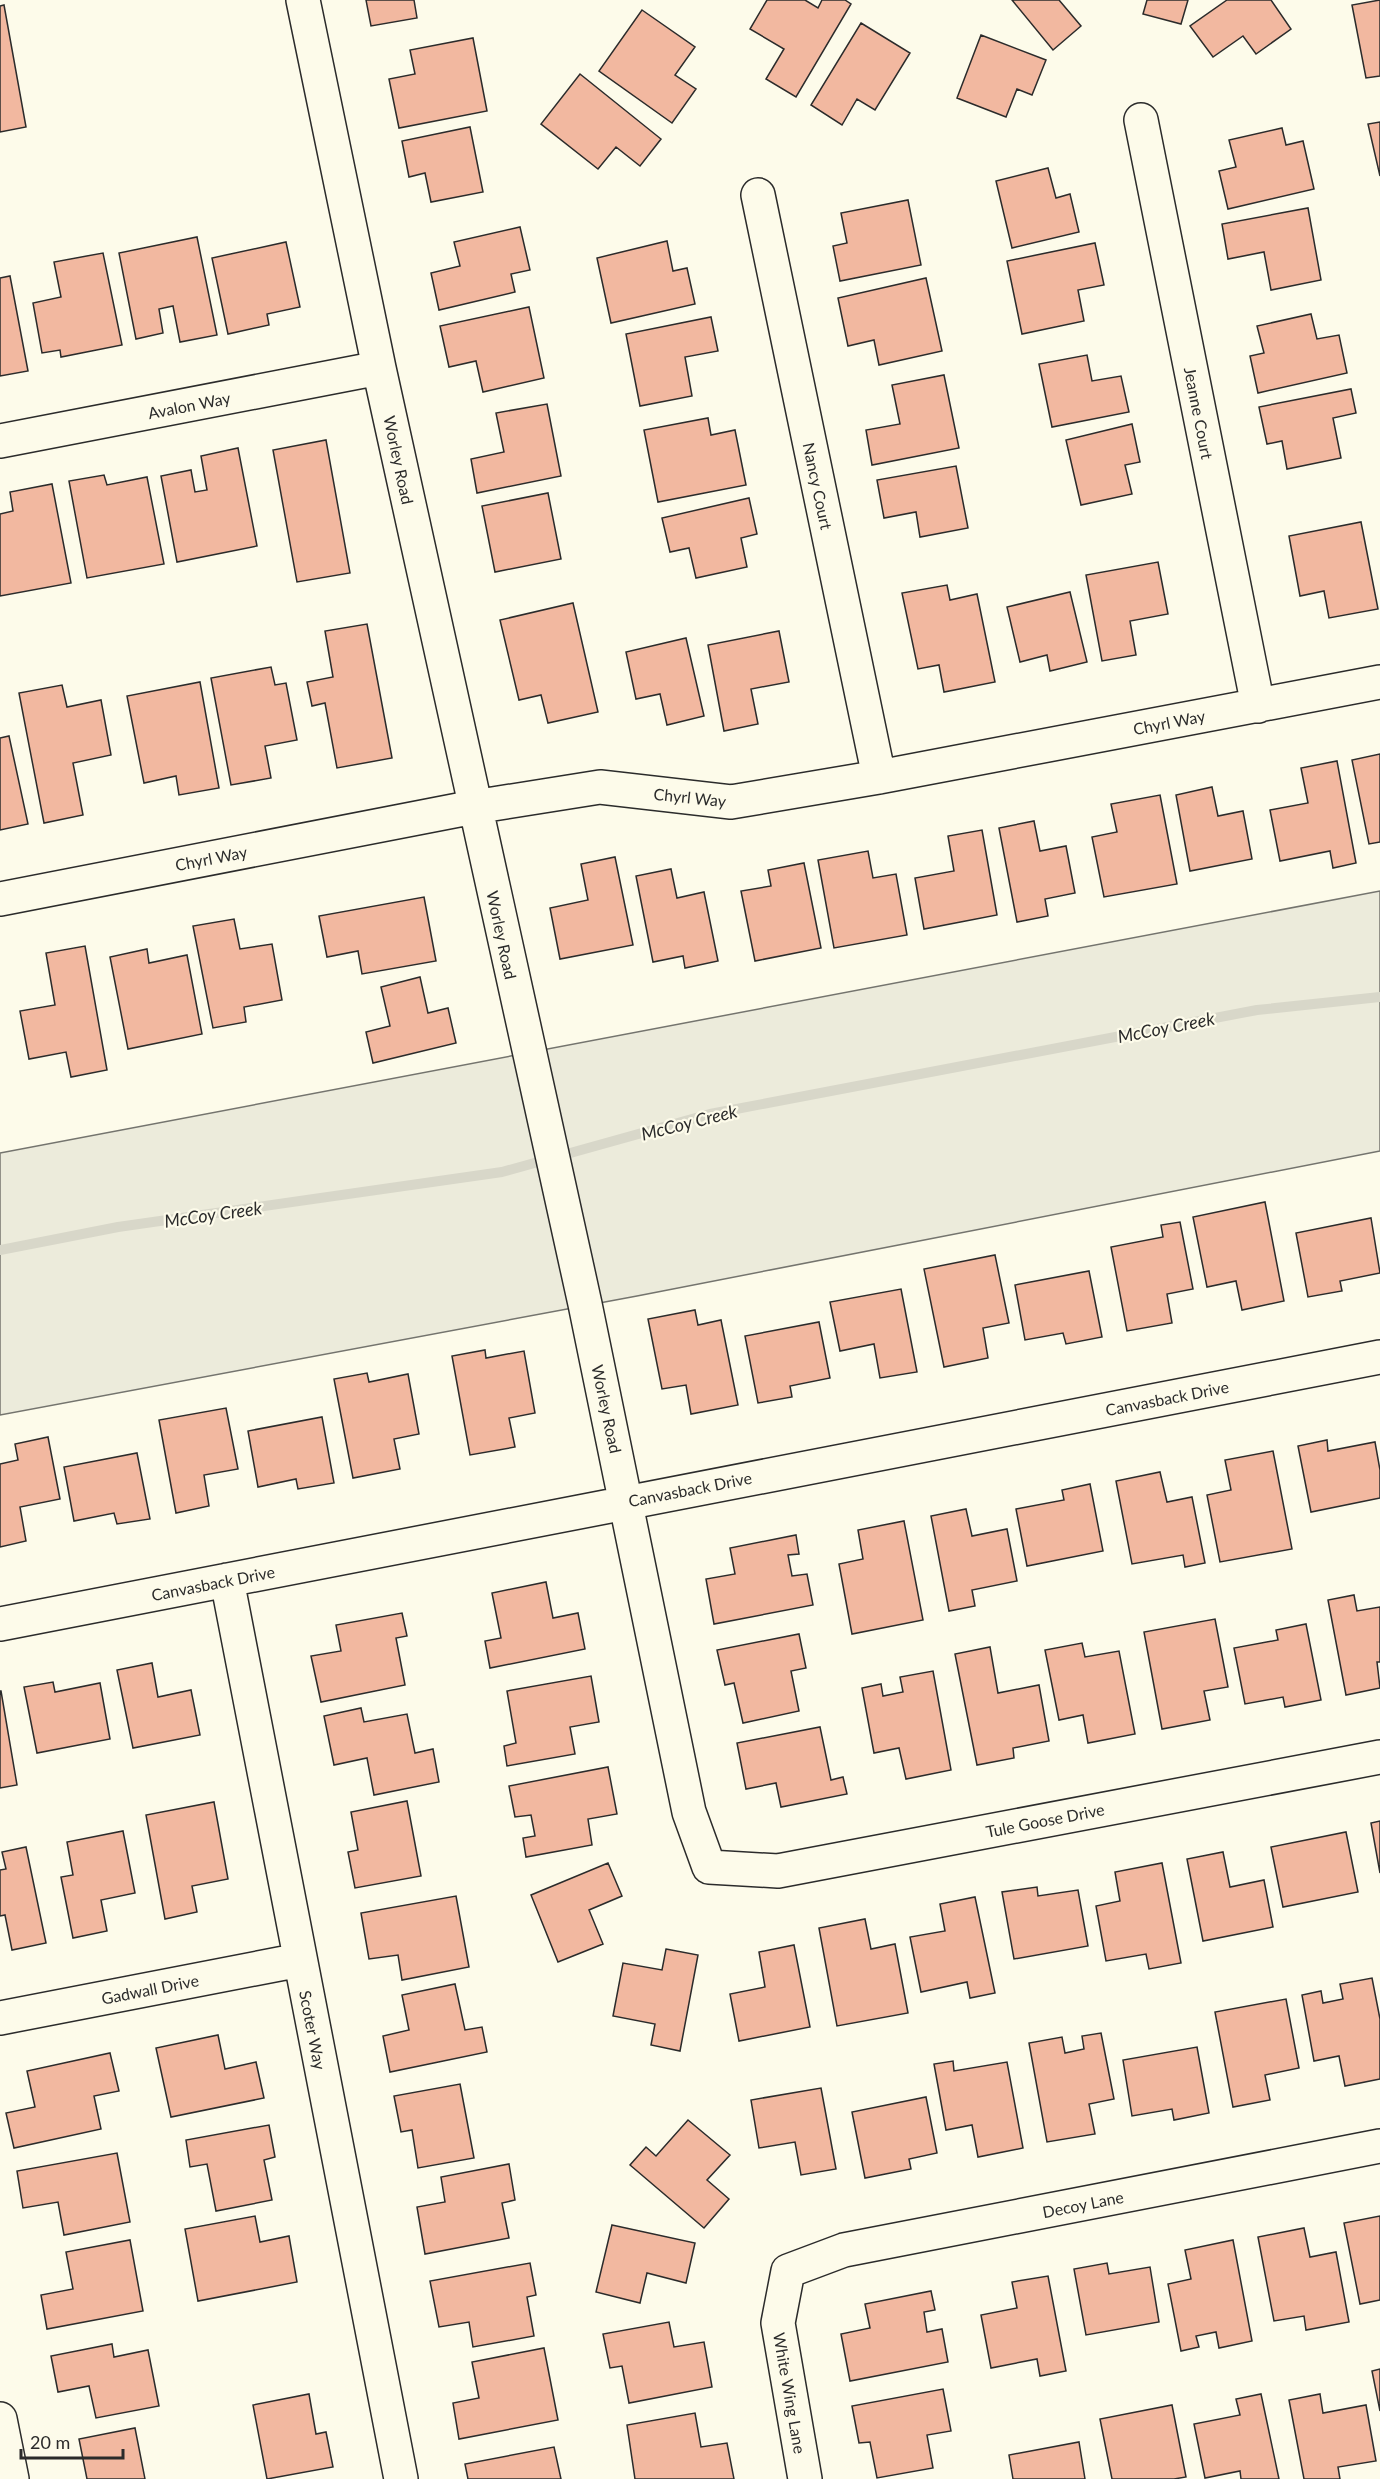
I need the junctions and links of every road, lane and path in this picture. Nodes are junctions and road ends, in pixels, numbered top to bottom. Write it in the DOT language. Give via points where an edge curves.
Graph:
graph roads {
  1 [pos="303,0"];
  2 [pos="1141,120"];
  3 [pos="758,195"];
  4 [pos="379,368"];
  5 [pos="0,441"];
  6 [pos="1380,682"];
  7 [pos="1258,706"];
  8 [pos="879,777"];
  9 [pos="474,807"];
  10 [pos="0,899"];
  11 [pos="1380,1357"];
  12 [pos="626,1501"];
  13 [pos="227,1580"];
  14 [pos="0,1624"];
  15 [pos="1380,1757"];
  16 [pos="709,1868"];
  17 [pos="300,1960"];
  18 [pos="0,2018"];
  19 [pos="1380,2146"];
  20 [pos="789,2271"];
  21 [pos="0,2419"];
  22 [pos="12,2479"];
  23 [pos="401,2479"];
  24 [pos="805,2479"];
  1 -- 4 [label="street, Worley Road"];
  2 -- 7 [label="street, Jeanne Court"];
  3 -- 8 [label="street, Nancy Court"];
  4 -- 5 [label="street, Avalon Way"];
  4 -- 9 [label="street, Worley Road"];
  6 -- 7 [label="street, Chyrl Way"];
  7 -- 8 [label="street, Chyrl Way"];
  8 -- 9 [label="street, Chyrl Way" via="731,802 600,787"];
  9 -- 10 [label="street, Chyrl Way"];
  9 -- 12 [label="street, Worley Road"];
  11 -- 12 [label="street, Canvasback Drive"];
  12 -- 13 [label="street, Canvasback Drive"];
  12 -- 16 [label="street, Worley Road" via="689,1812"];
  13 -- 14 [label="street, Canvasback Drive"];
  13 -- 17 [label="street, Scoter Way"];
  15 -- 16 [label="street, Tule Goose Drive" via="778,1871"];
  17 -- 18 [label="street, Gadwall Drive"];
  17 -- 23 [label="street, Scoter Way"];
  19 -- 20 [label="street, Decoy Lane" via="844,2250"];
  20 -- 24 [label="street, White Wing Lane" via="778,2323"];
  21 -- 22 [label="street"];
}
